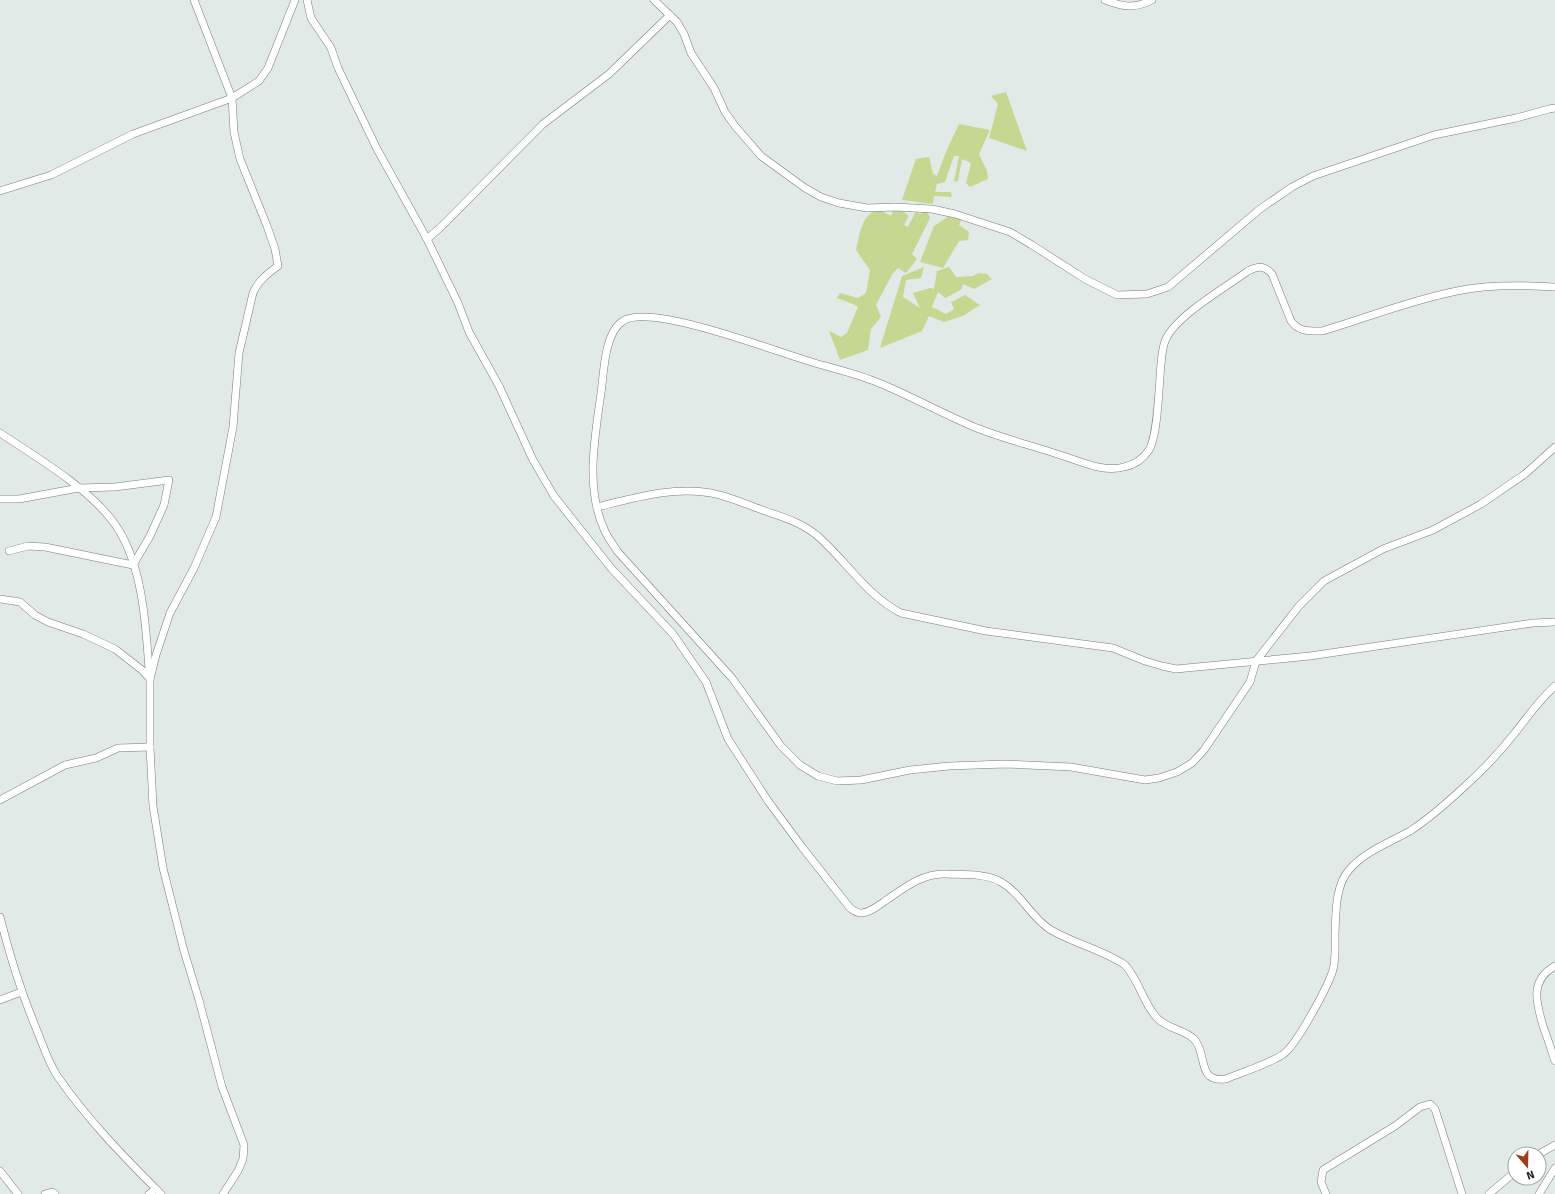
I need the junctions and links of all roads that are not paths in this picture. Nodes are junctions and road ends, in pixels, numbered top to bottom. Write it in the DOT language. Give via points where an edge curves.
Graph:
graph roads {
  1 [pos="194,0"];
  2 [pos="295,0"];
  3 [pos="307,0"];
  4 [pos="654,0"];
  5 [pos="1105,0"];
  6 [pos="1152,0"];
  7 [pos="670,15"];
  8 [pos="232,98"];
  9 [pos="1555,108"];
  10 [pos="0,191"];
  11 [pos="427,239"];
  12 [pos="1555,287"];
  13 [pos="0,433"];
  14 [pos="1555,447"];
  15 [pos="79,488"];
  16 [pos="0,500"];
  17 [pos="598,508"];
  18 [pos="9,550"];
  19 [pos="133,565"];
  20 [pos="0,599"];
  21 [pos="1555,622"];
  22 [pos="1256,661"];
  23 [pos="150,679"];
  24 [pos="1555,686"];
  25 [pos="150,747"];
  26 [pos="0,800"];
  27 [pos="0,917"];
  28 [pos="1555,966"];
  29 [pos="21,992"];
  30 [pos="0,1000"];
  31 [pos="1555,1061"];
  32 [pos="1555,1168"];
  33 [pos="0,1171"];
  34 [pos="1507,1179"];
  35 [pos="158,1192"];
  36 [pos="18,1194"];
  37 [pos="45,1194"];
  38 [pos="55,1194"];
  39 [pos="149,1194"];
  40 [pos="223,1194"];
  41 [pos="1326,1194"];
  42 [pos="1462,1194"];
  43 [pos="1489,1194"];
  44 [pos="1539,1194"];
  1 -- 8 [label="street"];
  2 -- 8 [label="street" via="264,75"];
  3 -- 11 [label="street" via="311,18 331,48 377,149"];
  4 -- 7 [label="street"];
  5 -- 6 [label="street" via="1120,6 1134,6"];
  7 -- 9 [label="street" via="677,22 691,52 735,126 761,156 805,188 839,203 867,208 932,209 1010,232 1085,279 1117,295 1147,294 1168,287 1260,209 1313,176 1434,136"];
  7 -- 11 [label="street" via="609,74 543,124"];
  8 -- 10 [label="street" via="133,134 51,175"];
  8 -- 23 [label="street" via="234,132 240,159 267,226 278,266 265,275 253,293 239,353 233,427 216,517 194,568 170,613"];
  11 -- 24 [label="street" via="469,332 533,460 554,496 611,568 673,634 706,682 728,739 744,764 793,836 850,908 861,913 870,910 917,880 940,874 976,876 1002,882 1041,924 1125,965 1157,1018 1195,1040 1205,1069 1212,1078 1226,1079 1283,1055 1299,1034 1332,970 1339,894 1343,878 1349,869 1365,855 1411,830 1464,788 1492,760 1530,712"];
  12 -- 17 [label="street" via="1487,287 1457,291 1416,301 1322,331 1310,331 1295,327 1272,274 1267,269 1261,267 1248,271 1173,327 1165,340 1162,354 1154,435 1150,448 1143,458 1132,465 1112,470 973,427 877,382 717,331 659,318 632,317 623,321 614,330 606,355 594,448 593,478"];
  13 -- 15 [label="street"];
  14 -- 22 [label="street" via="1525,474 1481,504 1433,530 1383,549 1324,581 1299,606"];
  15 -- 16 [label="street"];
  15 -- 19 [label="street" via="111,518 120,532"];
  15 -- 19 [label="street" via="115,487 169,480 164,505"];
  17 -- 22 [label="street" via="640,496 688,491 711,493 809,528 876,597 901,613 986,631 1113,648 1176,669"];
  17 -- 22 [label="street" via="604,531 617,552 732,678 781,746 800,765 818,776 837,781 861,780 910,770 949,766 1006,764 1071,767 1145,780 1159,778 1192,763 1204,750 1250,682"];
  18 -- 19 [label="street" via="28,546 45,547"];
  19 -- 23 [label="street" via="146,619"];
  20 -- 23 [label="street" via="20,602 35,616 114,649"];
  21 -- 22 [label="street" via="1533,623 1310,656"];
  23 -- 25 [label="street"];
  25 -- 26 [label="street" via="118,748 96,758 65,765"];
  25 -- 40 [label="street" via="153,806 162,868 222,1087 244,1145 243,1159 238,1171"];
  27 -- 29 [label="street"];
  28 -- 31 [label="street" via="1544,974 1536,995 1538,1010"];
  29 -- 30 [label="street"];
  29 -- 35 [label="street" via="50,1064 58,1077 101,1132"];
  32 -- 44 [label="street"];
  33 -- 36 [label="street"];
  34 -- 43 [label="street"];
  35 -- 39 [label="street"];
  37 -- 38 [label="street"];
  41 -- 42 [label="street" via="1321,1182 1323,1170 1383,1134 1420,1107 1430,1104 1435,1109"];
}
